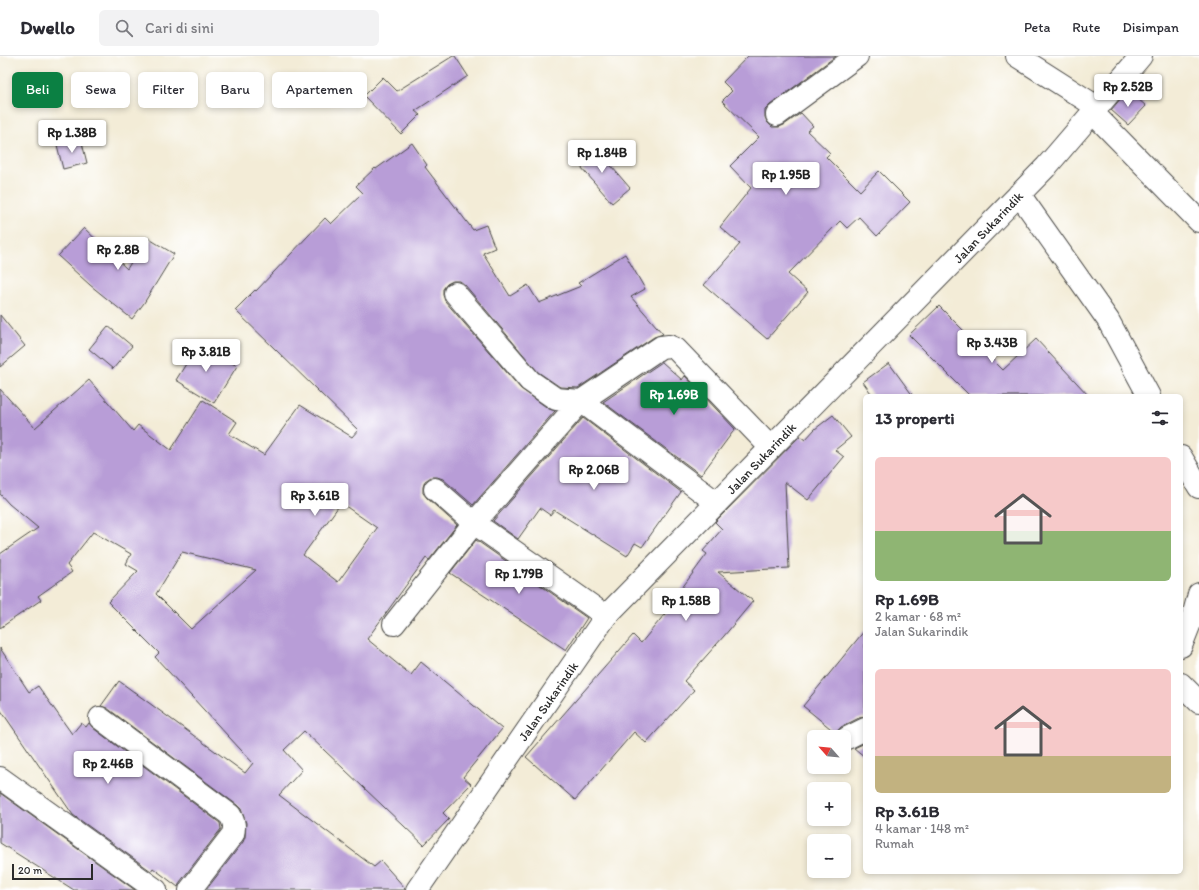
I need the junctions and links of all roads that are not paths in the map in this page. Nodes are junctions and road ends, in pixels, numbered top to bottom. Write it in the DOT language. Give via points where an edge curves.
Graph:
graph roads {
  1 [pos="857,56"];
  2 [pos="1017,56"];
  3 [pos="1141,56"];
  4 [pos="1095,110"];
  5 [pos="777,115"];
  6 [pos="1019,194"];
  7 [pos="1199,221"];
  8 [pos="455,293"];
  9 [pos="1148,394"];
  10 [pos="581,402"];
  11 [pos="771,448"];
  12 [pos="1183,460"];
  13 [pos="1199,487"];
  14 [pos="435,489"];
  15 [pos="717,503"];
  16 [pos="474,523"];
  17 [pos="1199,594"];
  18 [pos="606,616"];
  19 [pos="394,624"];
  20 [pos="1183,641"];
  21 [pos="1183,686"];
  22 [pos="1199,702"];
  23 [pos="100,718"];
  24 [pos="0,778"];
  25 [pos="156,890"];
  26 [pos="190,890"];
  27 [pos="417,890"];
  1 -- 5 [label="street"];
  2 -- 4 [label="street"];
  3 -- 4 [label="street, Jalan Sukarindik"];
  4 -- 6 [label="street, Jalan Sukarindik"];
  4 -- 7 [label="street"];
  6 -- 9 [label="street" via="1108,320"];
  6 -- 11 [label="street, Jalan Sukarindik"];
  8 -- 10 [label="street" via="530,381 556,399"];
  10 -- 11 [label="street" via="661,347 668,346 676,349"];
  10 -- 15 [label="street"];
  10 -- 16 [label="street"];
  11 -- 15 [label="street, Jalan Sukarindik"];
  12 -- 13 [label="street"];
  14 -- 16 [label="street"];
  15 -- 18 [label="street, Jalan Sukarindik"];
  16 -- 18 [label="street"];
  16 -- 19 [label="street"];
  17 -- 20 [label="street"];
  18 -- 27 [label="street, Jalan Sukarindik"];
  21 -- 22 [label="street"];
  23 -- 26 [label="street" via="230,815 234,827 233,834"];
  24 -- 25 [label="street"];
}
